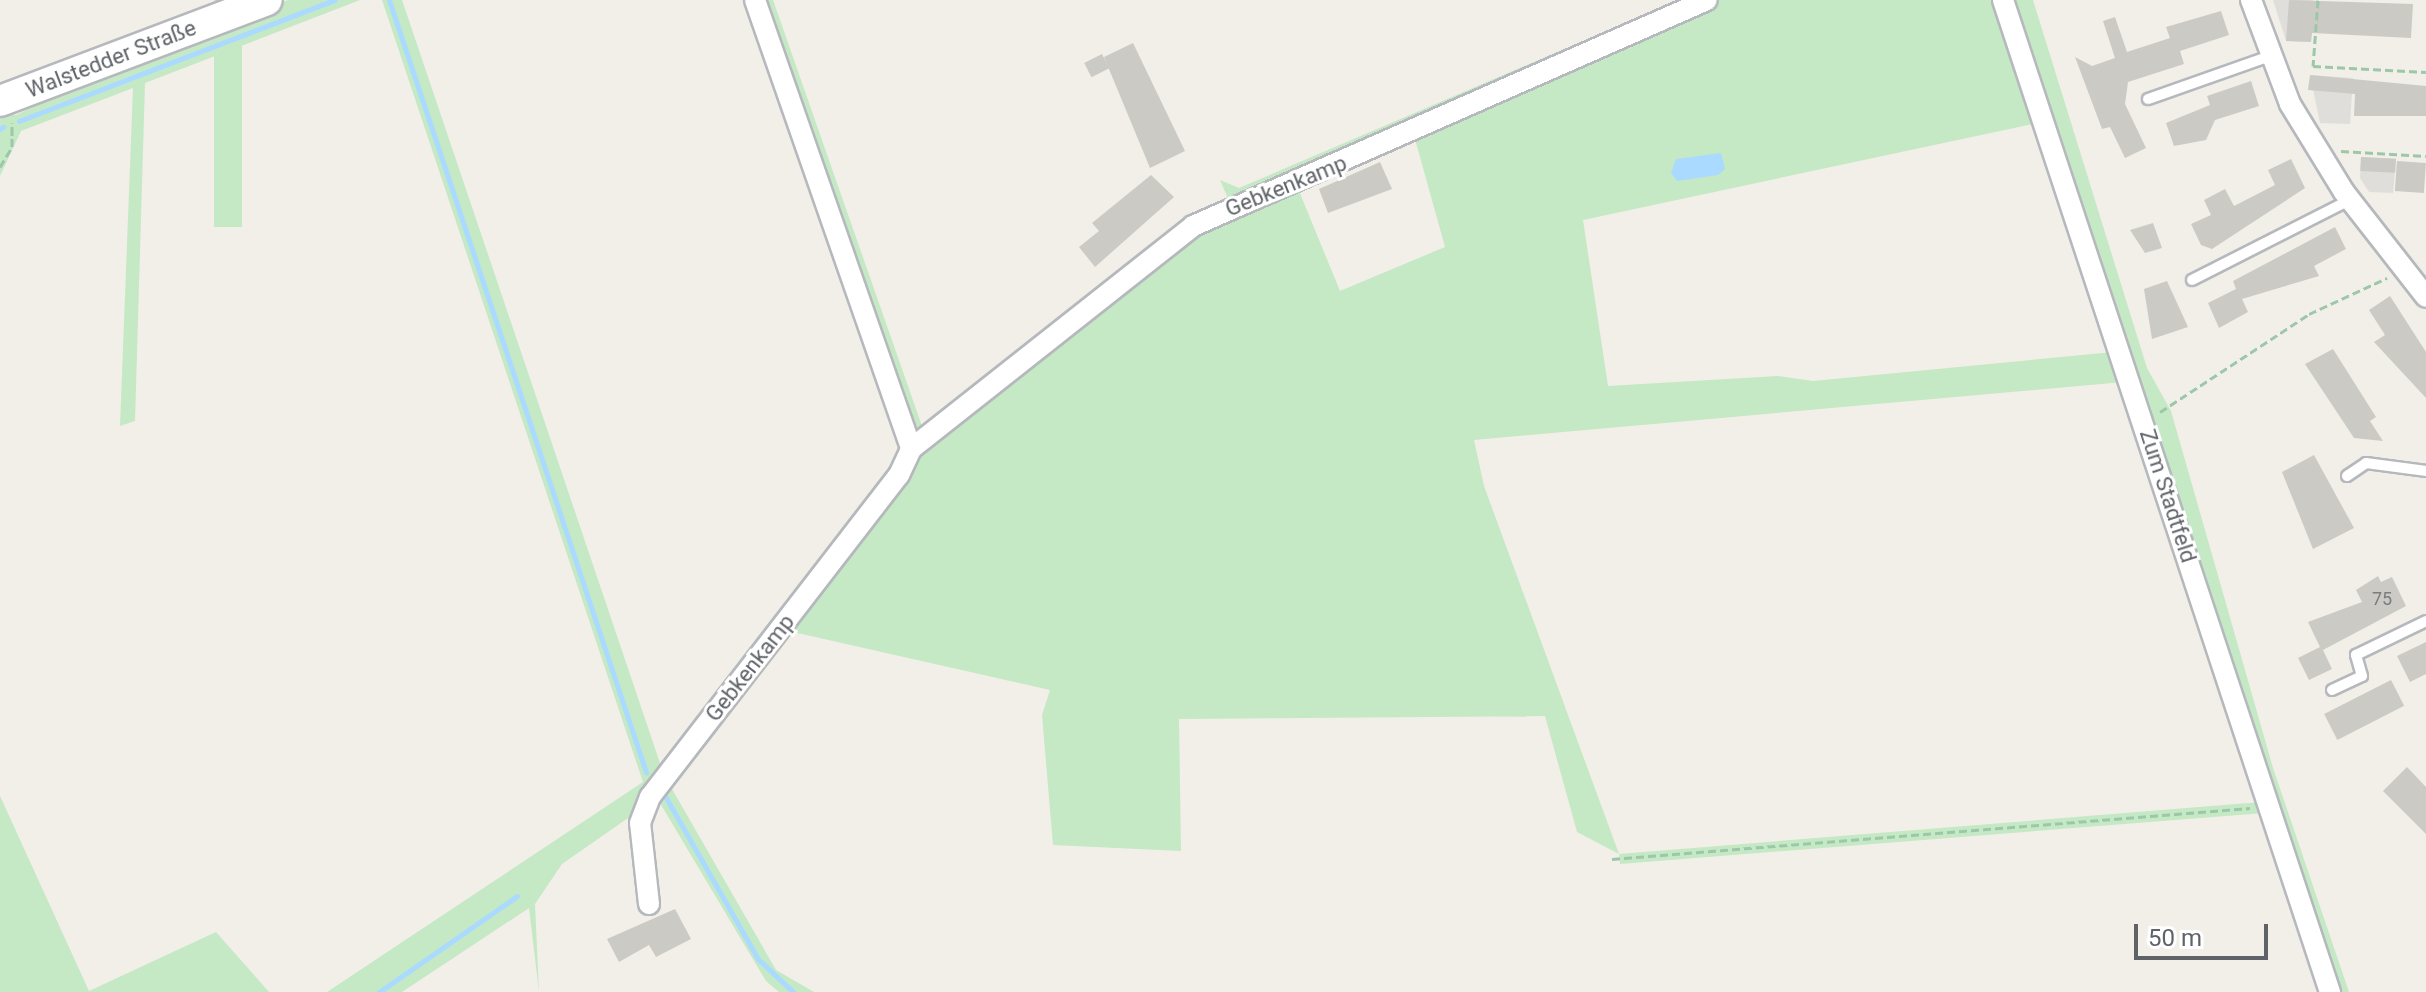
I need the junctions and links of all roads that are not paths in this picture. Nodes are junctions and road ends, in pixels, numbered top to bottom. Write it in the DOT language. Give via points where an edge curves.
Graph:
graph roads {
  1 [pos="267,0"];
  2 [pos="755,0"];
  3 [pos="1707,0"];
  4 [pos="2003,0"];
  5 [pos="2251,0"];
  6 [pos="2267,57"];
  7 [pos="2148,99"];
  8 [pos="2,101"];
  9 [pos="2350,200"];
  10 [pos="2192,280"];
  11 [pos="2426,297"];
  12 [pos="911,449"];
  13 [pos="2426,471"];
  14 [pos="2347,476"];
  15 [pos="2426,621"];
  16 [pos="2332,690"];
  17 [pos="649,904"];
  18 [pos="2330,992"];
  1 -- 8 [label="main road, Walstedder Straße"];
  2 -- 12 [label="street"];
  3 -- 12 [label="street, Gebkenkamp" via="1193,226"];
  4 -- 18 [label="street, Zum Stadtfeld"];
  5 -- 6 [label="street"];
  6 -- 7 [label="lane"];
  6 -- 9 [label="street"];
  9 -- 10 [label="lane"];
  9 -- 11 [label="street"];
  12 -- 17 [label="street, Gebkenkamp" via="899,475 650,797 640,823"];
  13 -- 14 [label="lane" via="2366,463"];
  15 -- 16 [label="lane" via="2356,655 2362,676"];
}
